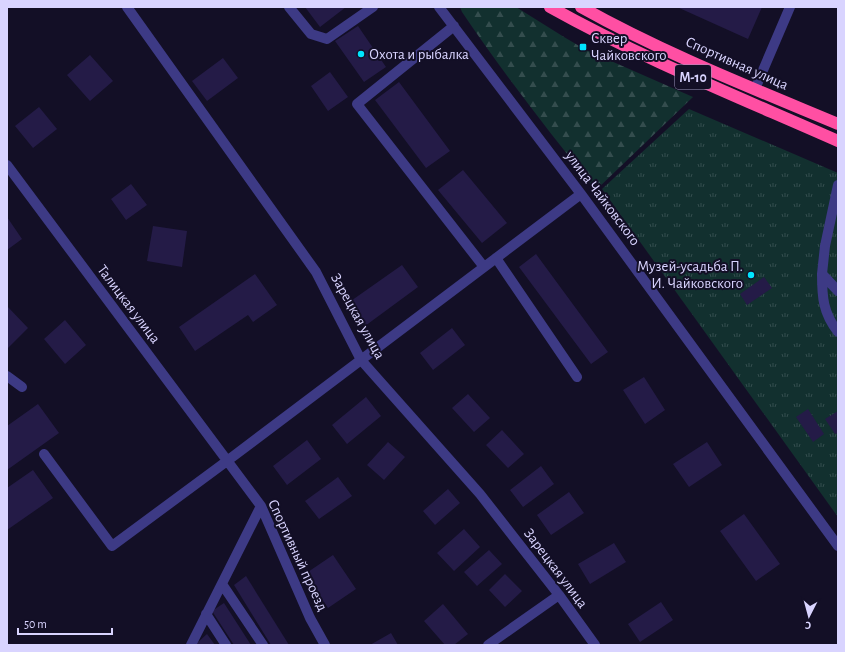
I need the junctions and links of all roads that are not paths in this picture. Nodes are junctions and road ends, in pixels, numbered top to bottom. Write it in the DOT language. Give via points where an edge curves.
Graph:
graph roads {
  1 [pos="127,7"];
  2 [pos="289,7"];
  3 [pos="372,7"];
  4 [pos="439,7"];
  5 [pos="550,7"];
  6 [pos="581,7"];
  7 [pos="790,7"];
  8 [pos="447,12"];
  9 [pos="454,26"];
  10 [pos="755,89"];
  11 [pos="838,124"];
  12 [pos="838,141"];
  13 [pos="7,165"];
  14 [pos="838,186"];
  15 [pos="581,194"];
  16 [pos="837,198"];
  17 [pos="496,258"];
  18 [pos="484,267"];
  19 [pos="822,274"];
  20 [pos="838,291"];
  21 [pos="838,332"];
  22 [pos="361,360"];
  23 [pos="7,376"];
  24 [pos="577,377"];
  25 [pos="22,387"];
  26 [pos="44,454"];
  27 [pos="227,461"];
  28 [pos="261,506"];
  29 [pos="838,546"];
  30 [pos="222,584"];
  31 [pos="559,595"];
  32 [pos="206,614"];
  33 [pos="191,645"];
  34 [pos="226,645"];
  35 [pos="262,645"];
  36 [pos="325,645"];
  37 [pos="488,645"];
  38 [pos="595,645"];
  1 -- 22 [label="street, Зарецкая улица" via="316,272"];
  2 -- 3 [label="street" via="311,34 327,39"];
  4 -- 8 [label="street, улица Чайковского"];
  5 -- 12 [label="highway, Спортивная улица / М-10" via="657,62"];
  6 -- 10 [label="highway, Спортивная улица / М-10" via="661,48"];
  7 -- 10 [label="street"];
  8 -- 9 [label="street, улица Чайковского"];
  9 -- 15 [label="street, улица Чайковского"];
  9 -- 18 [label="street" via="357,104"];
  10 -- 11 [label="highway, Спортивная улица / М-10"];
  13 -- 27 [label="street, Талицкая улица"];
  14 -- 16 [label="street"];
  15 -- 17 [label="street"];
  15 -- 29 [label="street, улица Чайковского"];
  16 -- 19 [label="street" via="825,246"];
  17 -- 18 [label="street"];
  17 -- 24 [label="street"];
  18 -- 22 [label="street"];
  19 -- 20 [label="street"];
  19 -- 21 [label="street" via="822,297 826,311"];
  22 -- 27 [label="street"];
  22 -- 31 [label="street, Зарецкая улица" via="480,494"];
  23 -- 25 [label="street"];
  26 -- 27 [label="street" via="112,546"];
  27 -- 28 [label="street, Спортивный проезд"];
  28 -- 30 [label="street"];
  28 -- 36 [label="street, Спортивный проезд" via="310,618"];
  30 -- 32 [label="street"];
  30 -- 35 [label="street"];
  31 -- 37 [label="street"];
  31 -- 38 [label="street, Зарецкая улица"];
  32 -- 33 [label="street"];
  32 -- 34 [label="street"];
}
